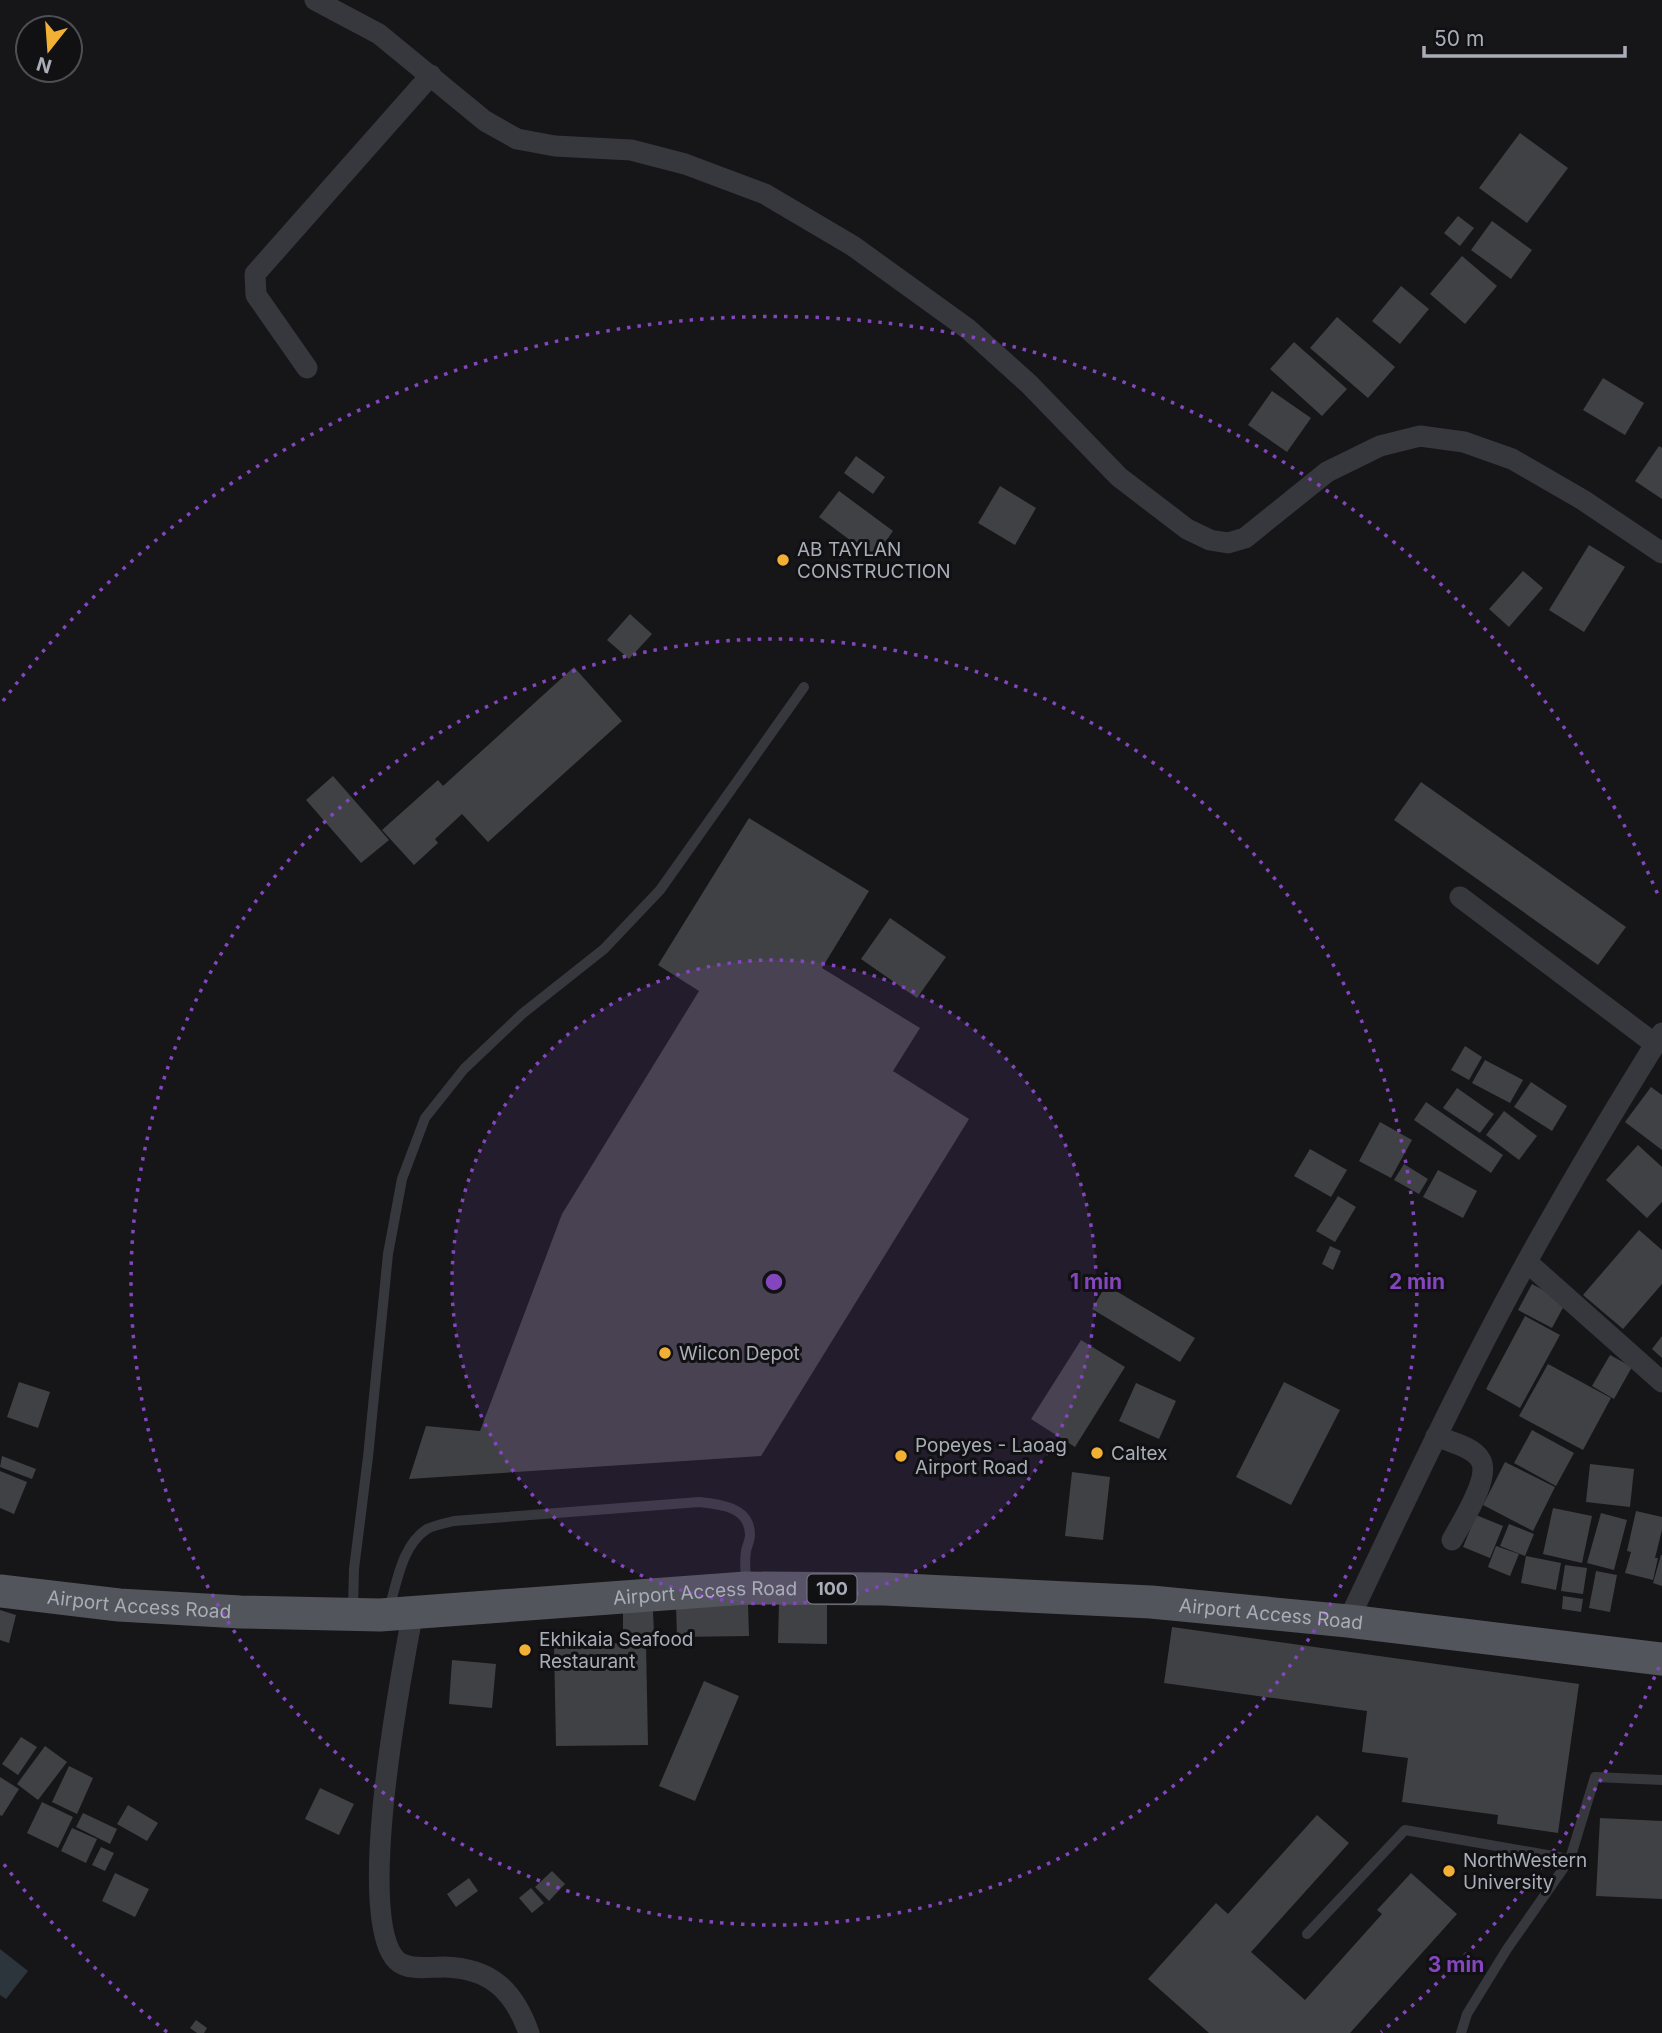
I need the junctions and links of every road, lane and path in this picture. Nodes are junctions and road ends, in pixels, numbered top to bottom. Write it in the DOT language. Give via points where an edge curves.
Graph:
graph roads {
  1 [pos="315,0"];
  2 [pos="431,75"];
  3 [pos="307,368"];
  4 [pos="1662,553"];
  5 [pos="804,687"];
  6 [pos="1460,897"];
  7 [pos="1659,1038"];
  8 [pos="1527,1262"];
  9 [pos="1662,1382"];
  10 [pos="1436,1436"];
  11 [pos="1452,1541"];
  12 [pos="746,1588"];
  13 [pos="0,1591"];
  14 [pos="400,1613"];
  15 [pos="353,1615"];
  16 [pos="1349,1621"];
  17 [pos="1662,1659"];
  18 [pos="1662,1780"];
  19 [pos="1570,1859"];
  20 [pos="1307,1934"];
  21 [pos="529,2033"];
  22 [pos="1461,2033"];
  1 -- 2 [label="street" via="379,34"];
  2 -- 3 [label="street" via="256,274 257,295"];
  2 -- 4 [label="street" via="485,121 517,139 631,150 685,164 765,194 853,246 968,329 1119,477 1187,529 1210,540 1228,543 1245,538 1327,471 1380,446 1420,436 1464,442 1512,459"];
  5 -- 15 [label="lane" via="660,890 604,949 464,1069 425,1118 402,1179 388,1254"];
  6 -- 7 [label="street"];
  7 -- 8 [label="street"];
  8 -- 9 [label="street"];
  8 -- 10 [label="street"];
  10 -- 11 [label="street" via="1467,1449 1484,1466 1480,1486"];
  10 -- 16 [label="street"];
  12 -- 14 [label="main road, Airport Access Road / 100"];
  12 -- 14 [label="lane" via="749,1523 723,1504 699,1502 454,1521 428,1528 411,1544 401,1567"];
  12 -- 16 [label="main road, Airport Access Road / 100" via="884,1589 1151,1602"];
  13 -- 15 [label="main road, Airport Access Road / 100" via="119,1605"];
  14 -- 15 [label="main road, Airport Access Road / 100"];
  14 -- 21 [label="street" via="378,1883 387,1947 401,1964 476,1972 497,1982 512,1996"];
  16 -- 17 [label="main road, Airport Access Road / 100"];
  18 -- 19 [label="lane" via="1595,1777"];
  19 -- 20 [label="lane" via="1405,1830"];
  19 -- 22 [label="lane" via="1507,1949 1467,2014"];
}
